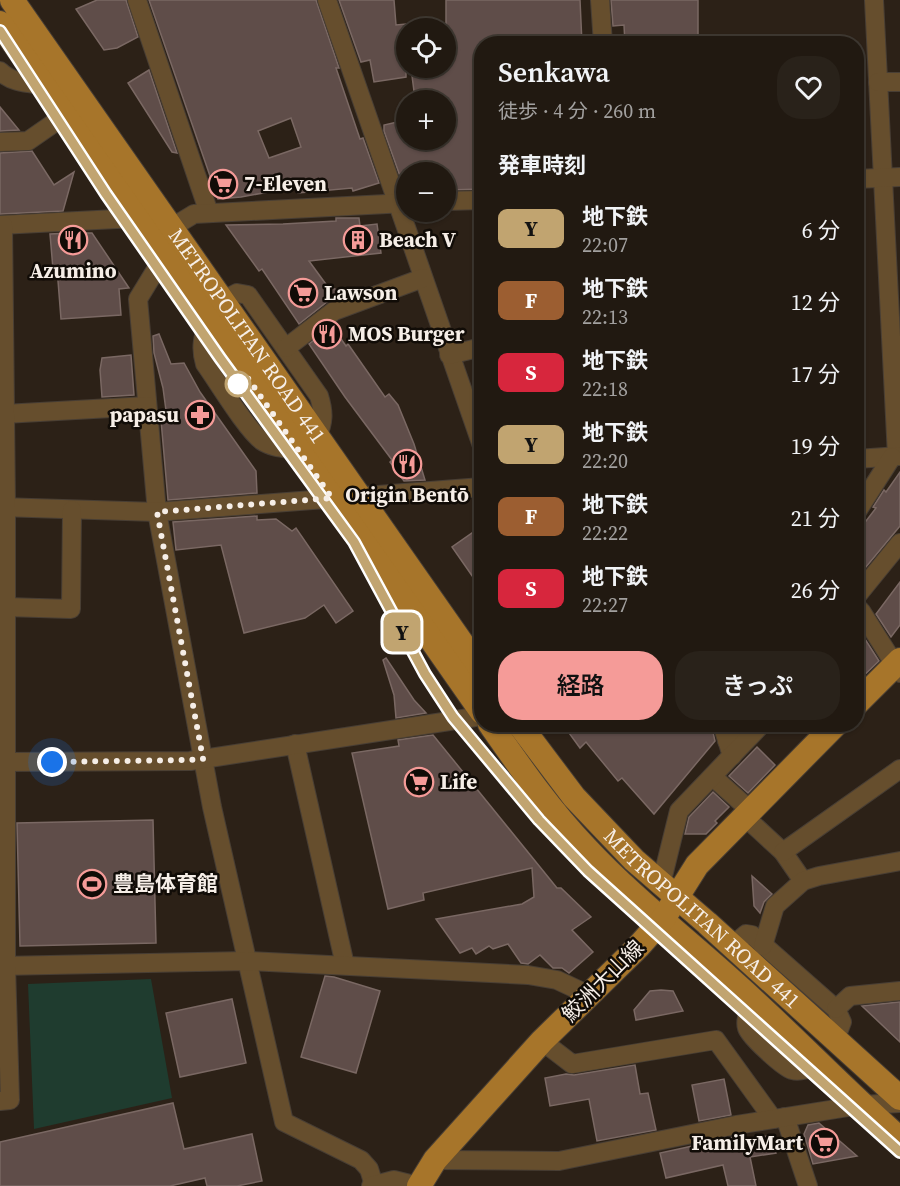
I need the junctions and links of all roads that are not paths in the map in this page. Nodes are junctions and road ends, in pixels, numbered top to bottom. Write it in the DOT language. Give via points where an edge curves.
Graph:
graph roads {
  1 [pos="12,0"];
  2 [pos="137,0"];
  3 [pos="327,0"];
  4 [pos="600,0"];
  5 [pos="874,0"];
  6 [pos="0,23"];
  7 [pos="602,36"];
  8 [pos="0,71"];
  9 [pos="900,81"];
  10 [pos="878,82"];
  11 [pos="44,85"];
  12 [pos="64,116"];
  13 [pos="0,142"];
  14 [pos="892,177"];
  15 [pos="864,179"];
  16 [pos="396,187"];
  17 [pos="474,200"];
  18 [pos="456,201"];
  19 [pos="396,203"];
  20 [pos="209,213"];
  21 [pos="135,218"];
  22 [pos="407,222"];
  23 [pos="1,225"];
  24 [pos="171,228"];
  25 [pos="163,258"];
  26 [pos="423,278"];
  27 [pos="222,301"];
  28 [pos="895,315"];
  29 [pos="286,348"];
  30 [pos="474,350"];
  31 [pos="449,355"];
  32 [pos="147,406"];
  33 [pos="4,414"];
  34 [pos="474,424"];
  35 [pos="308,444"];
  36 [pos="896,456"];
  37 [pos="864,458"];
  38 [pos="474,488"];
  39 [pos="359,496"];
  40 [pos="332,498"];
  41 [pos="864,502"];
  42 [pos="3,507"];
  43 [pos="72,510"];
  44 [pos="157,512"];
  45 [pos="900,543"];
  46 [pos="900,563"];
  47 [pos="864,599"];
  48 [pos="864,602"];
  49 [pos="6,607"];
  50 [pos="864,617"];
  51 [pos="474,661"];
  52 [pos="898,666"];
  53 [pos="864,697"];
  54 [pos="474,702"];
  55 [pos="474,715"];
  56 [pos="496,732"];
  57 [pos="525,732"];
  58 [pos="744,732"];
  59 [pos="828,732"];
  60 [pos="727,740"];
  61 [pos="295,744"];
  62 [pos="203,759"];
  63 [pos="3,762"];
  64 [pos="900,769"];
  65 [pos="713,777"];
  66 [pos="748,814"];
  67 [pos="783,852"];
  68 [pos="900,861"];
  69 [pos="803,882"];
  70 [pos="3,883"];
  71 [pos="669,890"];
  72 [pos="663,919"];
  73 [pos="732,946"];
  74 [pos="763,946"];
  75 [pos="247,961"];
  76 [pos="345,965"];
  77 [pos="3,966"];
  78 [pos="900,991"];
  79 [pos="589,995"];
  80 [pos="836,1009"];
  81 [pos="835,1040"];
  82 [pos="542,1041"];
  83 [pos="4,1056"];
  84 [pos="900,1100"];
  85 [pos="0,1101"];
  86 [pos="861,1105"];
  87 [pos="779,1118"];
  88 [pos="900,1139"];
  89 [pos="435,1160"];
  90 [pos="373,1186"];
  91 [pos="419,1186"];
  92 [pos="808,1186"];
  1 -- 24 [label="main road, METROPOLITAN ROAD 441"];
  2 -- 20 [label="street"];
  3 -- 16 [label="street"];
  4 -- 7 [label="street"];
  5 -- 10 [label="street"];
  6 -- 11 [label="main road, METROPOLITAN ROAD 441"];
  8 -- 11 [label="street" via="17,82"];
  9 -- 10 [label="street"];
  10 -- 14 [label="street"];
  11 -- 12 [label="main road, METROPOLITAN ROAD 441"];
  12 -- 13 [label="street" via="28,141"];
  12 -- 21 [label="main road, METROPOLITAN ROAD 441"];
  14 -- 15 [label="street"];
  14 -- 28 [label="street"];
  17 -- 18 [label="street"];
  19 -- 20 [label="street"];
  20 -- 24 [label="street" via="194,214"];
  21 -- 23 [label="street"];
  21 -- 24 [label="street"];
  21 -- 25 [label="main road, METROPOLITAN ROAD 441"];
  22 -- 26 [label="street"];
  23 -- 33 [label="street"];
  24 -- 25 [label="street"];
  24 -- 27 [label="main road, METROPOLITAN ROAD 441"];
  25 -- 32 [label="street" via="138,299"];
  25 -- 35 [label="main road, METROPOLITAN ROAD 441" via="208,322"];
  26 -- 29 [label="street" via="334,311"];
  26 -- 31 [label="street"];
  27 -- 29 [label="street" via="237,293 248,295"];
  27 -- 35 [label="main road, METROPOLITAN ROAD 441"];
  28 -- 36 [label="street"];
  29 -- 35 [label="street" via="319,396 323,409 324,418"];
  30 -- 31 [label="street"];
  31 -- 34 [label="street"];
  32 -- 33 [label="street"];
  32 -- 44 [label="street"];
  33 -- 42 [label="street"];
  35 -- 39 [label="main road, METROPOLITAN ROAD 441"];
  35 -- 40 [label="main road, METROPOLITAN ROAD 441"];
  36 -- 37 [label="street"];
  36 -- 41 [label="street"];
  38 -- 39 [label="street"];
  39 -- 40 [label="street"];
  39 -- 51 [label="main road, METROPOLITAN ROAD 441"];
  40 -- 44 [label="street"];
  40 -- 54 [label="main road, METROPOLITAN ROAD 441"];
  42 -- 43 [label="street"];
  42 -- 49 [label="street"];
  43 -- 44 [label="street"];
  43 -- 49 [label="street" via="70,609"];
  44 -- 62 [label="street"];
  45 -- 47 [label="street"];
  46 -- 48 [label="street"];
  49 -- 63 [label="street"];
  50 -- 52 [label="street"];
  52 -- 53 [label="main road"];
  55 -- 61 [label="street"];
  56 -- 72 [label="main road, METROPOLITAN ROAD 441" via="562,822"];
  57 -- 71 [label="main road, METROPOLITAN ROAD 441" via="603,830"];
  58 -- 60 [label="street"];
  59 -- 66 [label="main road, 鮫洲大山線"];
  60 -- 65 [label="street"];
  61 -- 62 [label="street"];
  61 -- 76 [label="street"];
  62 -- 63 [label="street"];
  62 -- 75 [label="street"];
  63 -- 70 [label="street"];
  64 -- 67 [label="street"];
  65 -- 66 [label="street"];
  65 -- 71 [label="street" via="679,811"];
  66 -- 67 [label="street"];
  66 -- 71 [label="main road, 鮫洲大山線"];
  67 -- 69 [label="street"];
  68 -- 69 [label="street"];
  69 -- 74 [label="street" via="775,906"];
  70 -- 77 [label="street"];
  71 -- 72 [label="main road, 鮫洲大山線"];
  71 -- 73 [label="main road, METROPOLITAN ROAD 441"];
  72 -- 79 [label="main road, 鮫洲大山線"];
  72 -- 86 [label="main road, METROPOLITAN ROAD 441" via="754,1000"];
  73 -- 74 [label="street" via="746,934"];
  73 -- 81 [label="main road, METROPOLITAN ROAD 441"];
  74 -- 80 [label="street"];
  75 -- 76 [label="street"];
  75 -- 77 [label="street"];
  75 -- 90 [label="street" via="284,1122 361,1160 369,1169"];
  76 -- 79 [label="street" via="528,975 556,980"];
  77 -- 83 [label="street"];
  78 -- 80 [label="street" via="850,996"];
  79 -- 82 [label="main road, 鮫洲大山線"];
  80 -- 81 [label="street" via="842,1022"];
  81 -- 84 [label="main road, METROPOLITAN ROAD 441"];
  82 -- 87 [label="street" via="572,1064 716,1040"];
  82 -- 89 [label="main road, 鮫洲大山線"];
  83 -- 85 [label="street" via="10,1100"];
  84 -- 86 [label="street"];
  86 -- 87 [label="street"];
  86 -- 88 [label="main road, METROPOLITAN ROAD 441"];
  87 -- 89 [label="street" via="559,1161"];
  87 -- 92 [label="street"];
  89 -- 91 [label="main road, 鮫洲大山線"];
  90 -- 91 [label="street" via="394,1180"];
}
